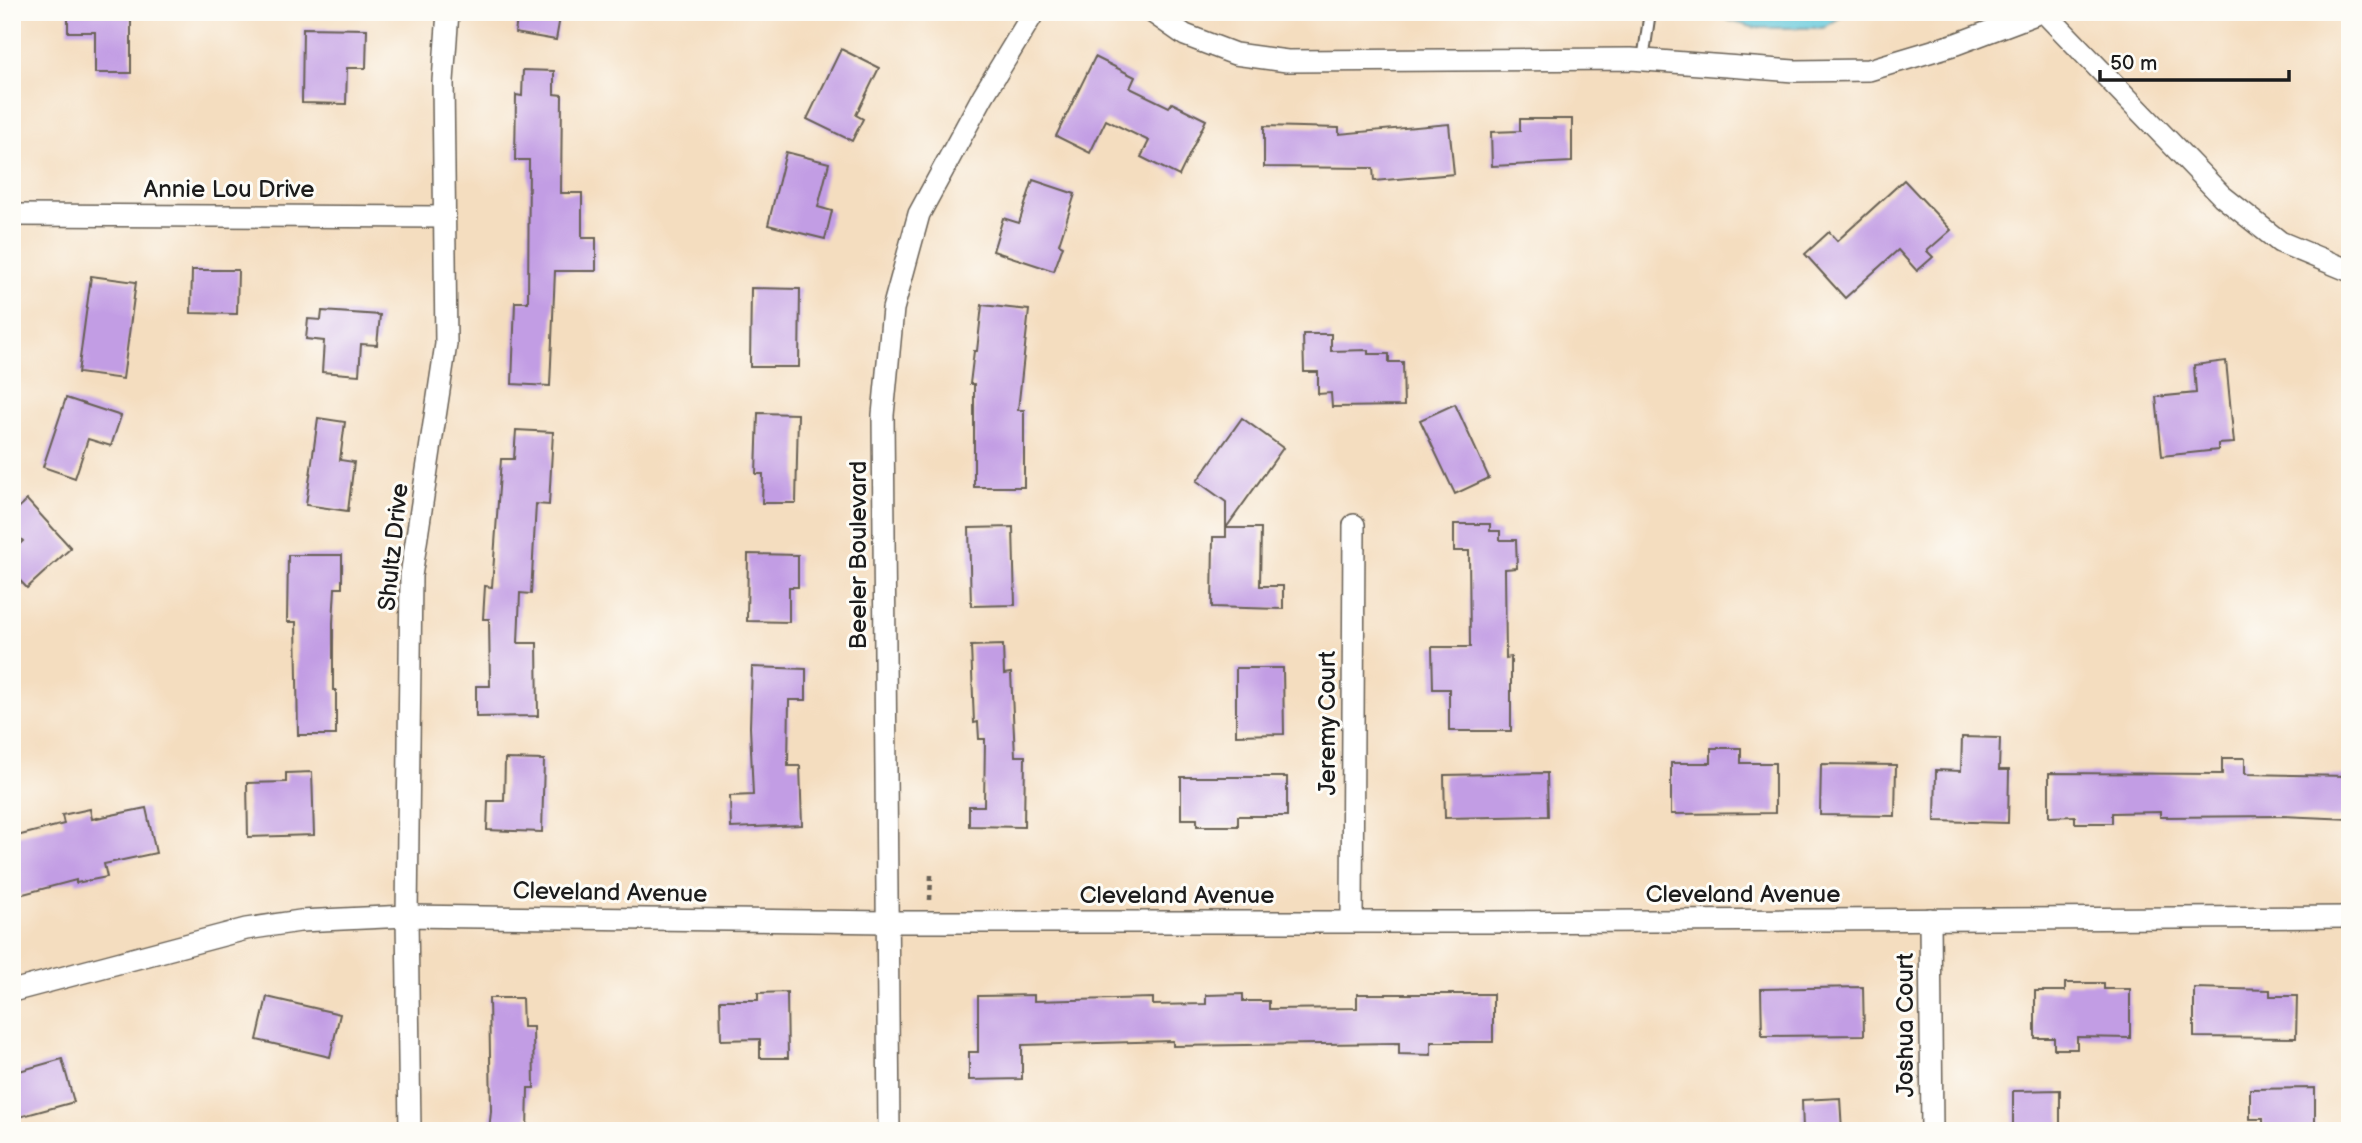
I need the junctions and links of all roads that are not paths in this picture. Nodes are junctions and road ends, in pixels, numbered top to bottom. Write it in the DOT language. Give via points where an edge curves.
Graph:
graph roads {
  1 [pos="448,12"];
  2 [pos="1034,12"];
  3 [pos="1152,12"];
  4 [pos="1650,12"];
  5 [pos="2042,12"];
  6 [pos="1643,60"];
  7 [pos="12,215"];
  8 [pos="445,217"];
  9 [pos="2350,271"];
  10 [pos="1354,525"];
  11 [pos="407,916"];
  12 [pos="2350,916"];
  13 [pos="1930,919"];
  14 [pos="1352,920"];
  15 [pos="887,922"];
  16 [pos="12,991"];
  17 [pos="410,1131"];
  18 [pos="889,1131"];
  19 [pos="1932,1131"];
  1 -- 8 [label="street, Shultz Drive" via="443,81"];
  2 -- 15 [label="street, Beeler Boulevard" via="919,214 893,309 883,415"];
  3 -- 6 [label="street" via="1185,35 1236,54 1287,61"];
  4 -- 6 [label="lane"];
  5 -- 6 [label="street" via="1869,70 1794,71"];
  5 -- 9 [label="street" via="2222,195 2280,242"];
  7 -- 8 [label="street, Annie Lou Drive"];
  8 -- 11 [label="street, Shultz Drive" via="446,345 411,576"];
  10 -- 14 [label="street, Jeremy Court"];
  11 -- 15 [label="street, Cleveland Avenue"];
  11 -- 16 [label="street, Cleveland Avenue" via="300,920 246,929"];
  11 -- 17 [label="street, Shultz Drive"];
  12 -- 13 [label="street, Cleveland Avenue"];
  13 -- 14 [label="street, Cleveland Avenue"];
  13 -- 19 [label="street, Joshua Court"];
  14 -- 15 [label="street, Cleveland Avenue"];
  15 -- 18 [label="street, Beeler Boulevard"];
}
